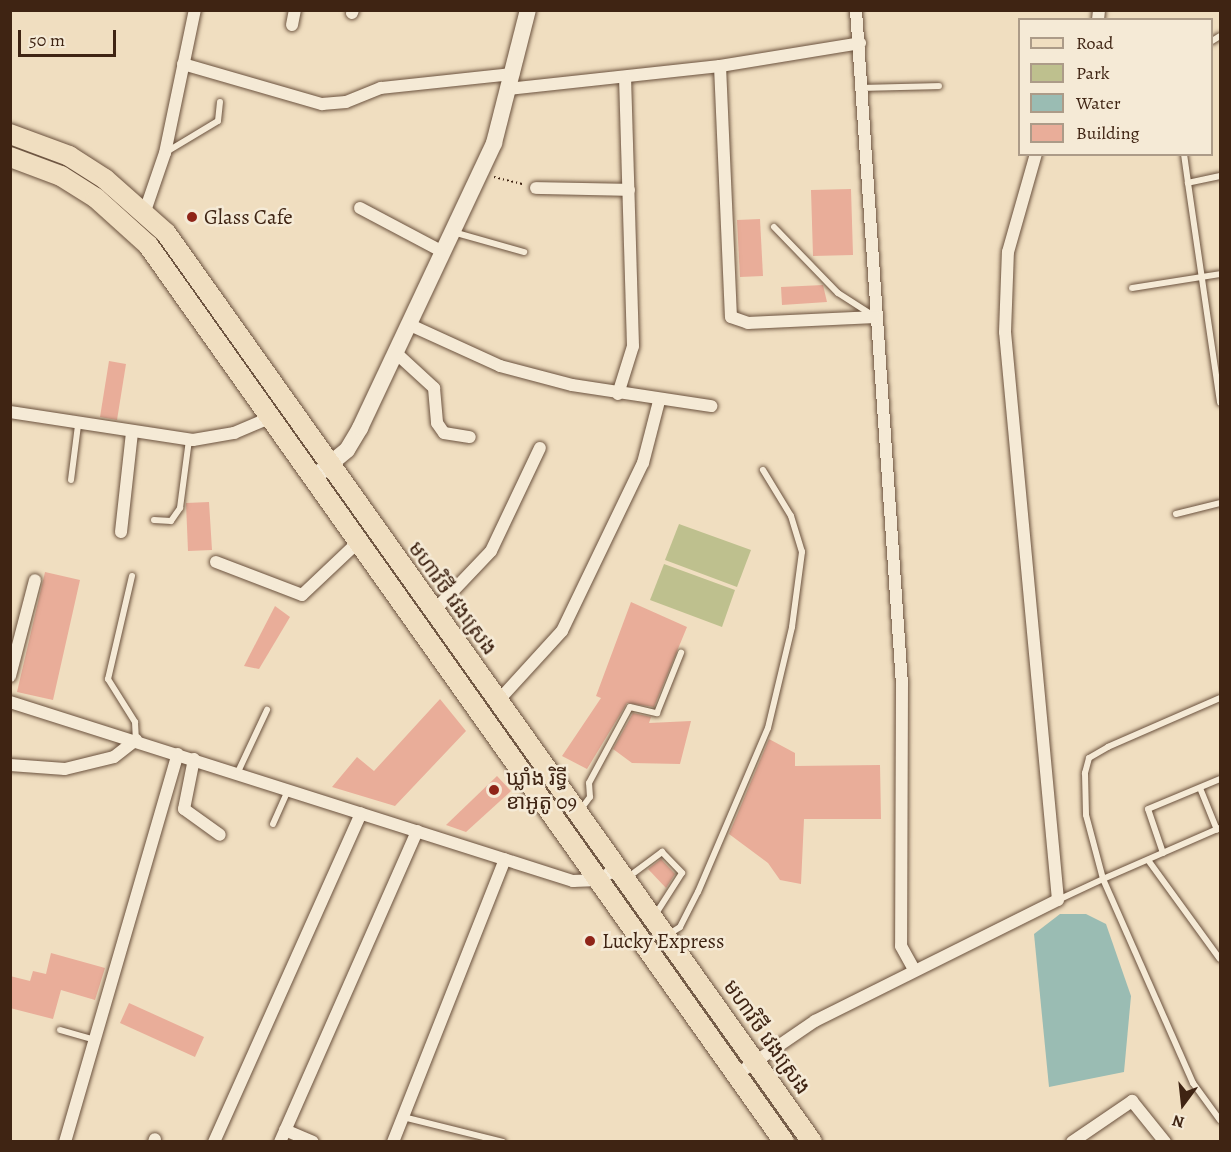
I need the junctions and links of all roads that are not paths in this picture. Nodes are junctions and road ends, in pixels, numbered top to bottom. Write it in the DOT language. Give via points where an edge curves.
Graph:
graph roads {
  1 [pos="195,10"];
  2 [pos="295,10"];
  3 [pos="528,10"];
  4 [pos="856,10"];
  5 [pos="292,25"];
  6 [pos="860,43"];
  7 [pos="183,64"];
  8 [pos="720,66"];
  9 [pos="626,79"];
  10 [pos="511,81"];
  11 [pos="939,86"];
  12 [pos="863,88"];
  13 [pos="220,102"];
  14 [pos="10,135"];
  15 [pos="165,153"];
  16 [pos="1035,156"];
  17 [pos="1184,156"];
  18 [pos="10,157"];
  19 [pos="1221,176"];
  20 [pos="1188,183"];
  21 [pos="536,188"];
  22 [pos="629,190"];
  23 [pos="360,208"];
  24 [pos="145,211"];
  25 [pos="774,227"];
  26 [pos="453,231"];
  27 [pos="443,252"];
  28 [pos="524,252"];
  29 [pos="1221,274"];
  30 [pos="1201,280"];
  31 [pos="1132,288"];
  32 [pos="875,317"];
  33 [pos="408,324"];
  34 [pos="396,353"];
  35 [pos="618,394"];
  36 [pos="659,401"];
  37 [pos="1221,404"];
  38 [pos="711,406"];
  39 [pos="10,412"];
  40 [pos="270,417"];
  41 [pos="78,425"];
  42 [pos="132,433"];
  43 [pos="470,437"];
  44 [pos="189,440"];
  45 [pos="540,448"];
  46 [pos="332,466"];
  47 [pos="762,470"];
  48 [pos="313,478"];
  49 [pos="71,480"];
  50 [pos="1221,503"];
  51 [pos="1176,514"];
  52 [pos="154,520"];
  53 [pos="121,532"];
  54 [pos="358,542"];
  55 [pos="216,562"];
  56 [pos="132,576"];
  57 [pos="35,580"];
  58 [pos="433,612"];
  59 [pos="681,653"];
  60 [pos="10,676"];
  61 [pos="1221,698"];
  62 [pos="498,701"];
  63 [pos="10,702"];
  64 [pos="267,710"];
  65 [pos="136,740"];
  66 [pos="178,754"];
  67 [pos="194,759"];
  68 [pos="10,765"];
  69 [pos="237,774"];
  70 [pos="1221,779"];
  71 [pos="1200,788"];
  72 [pos="288,790"];
  73 [pos="361,813"];
  74 [pos="578,814"];
  75 [pos="273,824"];
  76 [pos="1219,829"];
  77 [pos="417,831"];
  78 [pos="220,835"];
  79 [pos="1163,853"];
  80 [pos="505,859"];
  81 [pos="1148,860"];
  82 [pos="621,874"];
  83 [pos="1103,879"];
  84 [pos="599,880"];
  85 [pos="1058,900"];
  86 [pos="653,918"];
  87 [pos="666,936"];
  88 [pos="1221,959"];
  89 [pos="914,969"];
  90 [pos="60,1030"];
  91 [pos="93,1040"];
  92 [pos="755,1063"];
  93 [pos="736,1075"];
  94 [pos="403,1117"];
  95 [pos="1221,1120"];
  96 [pos="283,1136"];
  97 [pos="65,1142"];
  98 [pos="214,1142"];
  99 [pos="313,1142"];
  100 [pos="393,1142"];
  101 [pos="503,1142"];
  102 [pos="784,1142"];
  103 [pos="812,1142"];
  104 [pos="1072,1142"];
  105 [pos="1165,1142"];
  1 -- 7 [label="street"];
  2 -- 5 [label="street"];
  3 -- 10 [label="street"];
  4 -- 6 [label="street"];
  6 -- 8 [label="street"];
  6 -- 12 [label="street"];
  7 -- 10 [label="street" via="322,104 346,102 381,88"];
  7 -- 15 [label="street"];
  8 -- 9 [label="street"];
  8 -- 32 [label="street" via="731,317 748,323"];
  9 -- 10 [label="street"];
  9 -- 22 [label="street"];
  10 -- 26 [label="street" via="479,174"];
  11 -- 12 [label="lane"];
  12 -- 32 [label="street"];
  13 -- 15 [label="lane" via="218,121"];
  14 -- 24 [label="main road, មហាវិថី វេងស្រេង" via="69,156"];
  15 -- 24 [label="street"];
  16 -- 85 [label="street" via="1008,252 1005,332"];
  17 -- 20 [label="lane"];
  18 -- 40 [label="main road, មហាវិថី វេងស្រេង" via="61,176 123,219 148,245"];
  19 -- 20 [label="lane"];
  20 -- 30 [label="lane"];
  21 -- 22 [label="street"];
  22 -- 35 [label="street" via="633,346"];
  23 -- 27 [label="street"];
  24 -- 46 [label="main road, មហាវិថី វេងស្រេង"];
  25 -- 32 [label="lane" via="838,293"];
  26 -- 27 [label="street"];
  26 -- 28 [label="lane"];
  27 -- 33 [label="street"];
  29 -- 30 [label="lane"];
  30 -- 31 [label="lane"];
  30 -- 37 [label="lane"];
  32 -- 89 [label="street" via="902,684 901,946"];
  33 -- 34 [label="street"];
  33 -- 35 [label="street" via="500,366"];
  34 -- 43 [label="street" via="434,387 437,423 444,433"];
  34 -- 46 [label="street" via="360,428"];
  35 -- 36 [label="street"];
  36 -- 38 [label="street"];
  36 -- 62 [label="street" via="643,463 562,631"];
  39 -- 41 [label="street"];
  40 -- 44 [label="street" via="234,433"];
  40 -- 48 [label="main road, មហាវិថី វេងស្រេង"];
  41 -- 42 [label="street"];
  41 -- 49 [label="lane"];
  42 -- 44 [label="street"];
  42 -- 53 [label="street"];
  44 -- 52 [label="lane" via="180,508 171,521"];
  45 -- 58 [label="street" via="491,551"];
  46 -- 48 [label="street"];
  46 -- 58 [label="main road, មហាវិថី វេងស្រេង"];
  47 -- 87 [label="lane" via="791,516 802,552 792,627 768,728 698,892 680,927"];
  48 -- 54 [label="main road, មហាវិថី វេងស្រេង"];
  50 -- 51 [label="lane"];
  54 -- 55 [label="street" via="302,594"];
  54 -- 84 [label="main road, មហាវិថី វេងស្រេង"];
  56 -- 65 [label="lane" via="108,679 135,722"];
  57 -- 60 [label="street"];
  58 -- 62 [label="main road, មហាវិថី វេងស្រេង"];
  59 -- 74 [label="lane" via="657,714 630,707"];
  61 -- 83 [label="lane" via="1089,758 1086,815"];
  62 -- 74 [label="main road, មហាវិថី វេងស្រេង"];
  63 -- 65 [label="street"];
  64 -- 69 [label="lane"];
  65 -- 66 [label="street"];
  65 -- 68 [label="street" via="114,757 65,769"];
  66 -- 67 [label="street"];
  66 -- 91 [label="street"];
  67 -- 69 [label="street"];
  67 -- 78 [label="street" via="184,809"];
  69 -- 72 [label="street"];
  70 -- 71 [label="lane"];
  71 -- 76 [label="lane"];
  71 -- 79 [label="lane" via="1148,809"];
  72 -- 73 [label="street"];
  72 -- 75 [label="lane"];
  73 -- 77 [label="street"];
  73 -- 98 [label="street"];
  74 -- 82 [label="main road, មហាវិថី វេងស្រេង"];
  76 -- 79 [label="lane"];
  77 -- 80 [label="street"];
  77 -- 96 [label="street"];
  79 -- 81 [label="lane"];
  80 -- 84 [label="street" via="573,881"];
  80 -- 94 [label="street"];
  81 -- 83 [label="lane"];
  81 -- 88 [label="lane"];
  82 -- 84 [label="street"];
  82 -- 86 [label="main road, មហាវិថី វេងស្រេង"];
  82 -- 86 [label="lane" via="662,852 682,873"];
  83 -- 85 [label="lane"];
  83 -- 95 [label="lane" via="1194,1083"];
  84 -- 93 [label="main road, មហាវិថី វេងស្រេង"];
  85 -- 89 [label="street"];
  86 -- 87 [label="main road, មហាវិថី វេងស្រេង"];
  87 -- 92 [label="main road, មហាវិថី វេងស្រេង"];
  89 -- 92 [label="street" via="815,1022"];
  90 -- 91 [label="lane"];
  91 -- 97 [label="street"];
  92 -- 93 [label="street"];
  92 -- 103 [label="main road, មហាវិថី វេងស្រេង"];
  93 -- 102 [label="main road, មហាវិថី វេងស្រេង"];
  94 -- 100 [label="street"];
  94 -- 101 [label="lane"];
  96 -- 99 [label="street"];
  104 -- 105 [label="street" via="1132,1101"];
}
